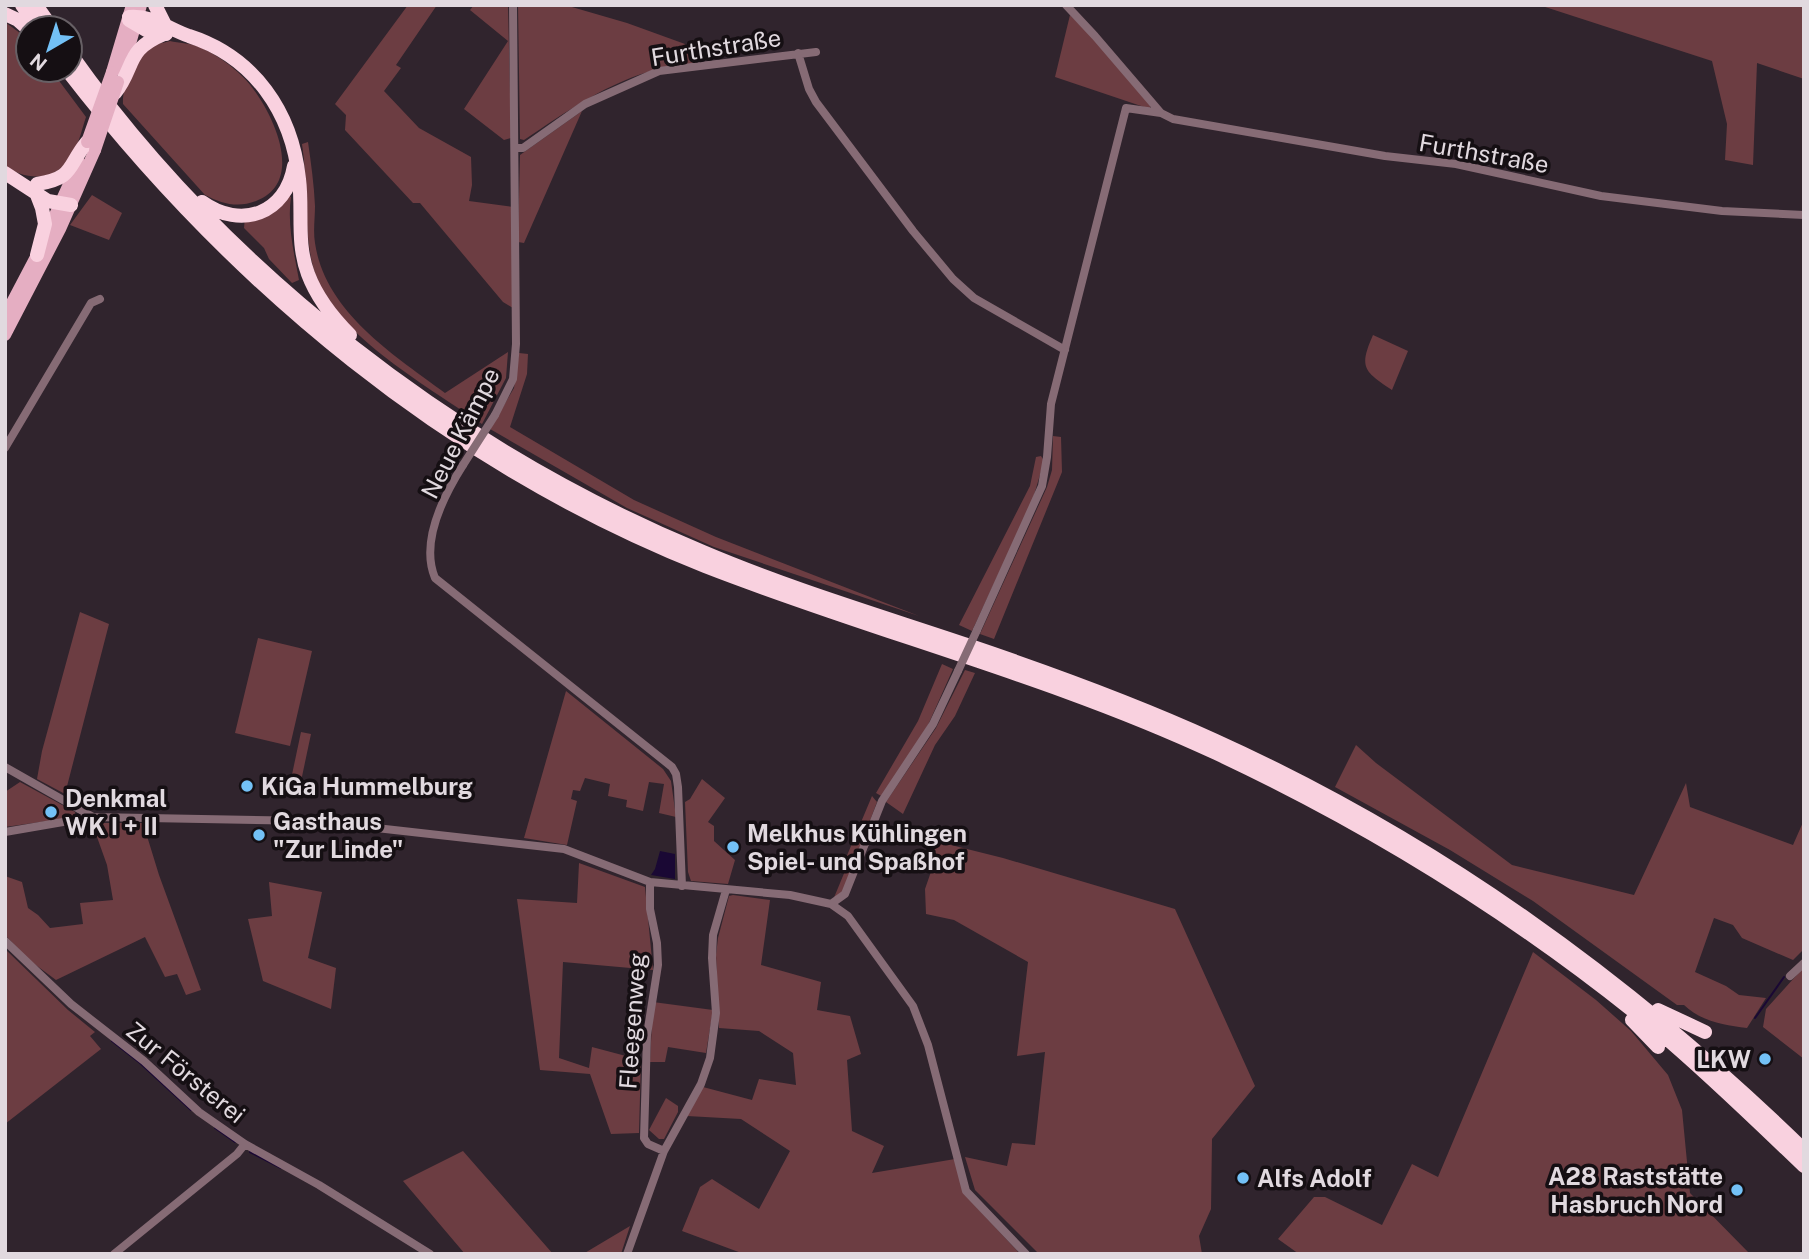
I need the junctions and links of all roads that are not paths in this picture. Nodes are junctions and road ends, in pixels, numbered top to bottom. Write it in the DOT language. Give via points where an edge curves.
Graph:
graph roads {
  1 [pos="155,5"];
  2 [pos="513,5"];
  3 [pos="1066,5"];
  4 [pos="134,15"];
  5 [pos="164,30"];
  6 [pos="816,52"];
  7 [pos="798,53"];
  8 [pos="84,71"];
  9 [pos="117,83"];
  10 [pos="78,84"];
  11 [pos="1161,113"];
  12 [pos="91,146"];
  13 [pos="515,148"];
  14 [pos="296,158"];
  15 [pos="161,166"];
  16 [pos="11,176"];
  17 [pos="37,189"];
  18 [pos="67,202"];
  19 [pos="1804,215"];
  20 [pos="37,256"];
  21 [pos="100,299"];
  22 [pos="5,316"];
  23 [pos="5,335"];
  24 [pos="1065,350"];
  25 [pos="368,358"];
  26 [pos="5,448"];
  27 [pos="5,767"];
  28 [pos="93,817"];
  29 [pos="5,832"];
  30 [pos="650,883"];
  31 [pos="682,886"];
  32 [pos="726,890"];
  33 [pos="845,894"];
  34 [pos="831,904"];
  35 [pos="844,912"];
  36 [pos="5,941"];
  37 [pos="1804,962"];
  38 [pos="1790,976"];
  39 [pos="1606,990"];
  40 [pos="1635,998"];
  41 [pos="1705,1032"];
  42 [pos="1658,1047"];
  43 [pos="245,1144"];
  44 [pos="1804,1150"];
  45 [pos="664,1151"];
  46 [pos="1804,1166"];
  47 [pos="114,1254"];
  48 [pos="429,1254"];
  49 [pos="627,1254"];
  50 [pos="1026,1254"];
  1 -- 5 [label="highway"];
  2 -- 13 [label="street, Neue Kämpe"];
  3 -- 11 [label="street"];
  4 -- 5 [label="highway" via="146,30"];
  4 -- 9 [label="main road"];
  5 -- 9 [label="highway" via="140,47"];
  5 -- 14 [label="highway" via="228,54 256,76 284,119"];
  6 -- 7 [label="street, Furthstraße"];
  7 -- 13 [label="street, Furthstraße" via="659,71 585,104 523,148"];
  7 -- 24 [label="street" via="816,102 953,278 974,298"];
  8 -- 15 [label="highway"];
  9 -- 12 [label="main road, bridge"];
  9 -- 12 [label="main road, bridge"];
  10 -- 39 [label="highway" via="169,192 288,308 381,383 517,473 608,522 702,564 1090,700 1214,752 1342,816 1422,863"];
  11 -- 19 [label="street, Furthstraße" via="1173,119 1385,156 1456,164 1601,196 1721,211"];
  11 -- 24 [label="street, Furthstraße" via="1126,108"];
  12 -- 17 [label="highway" via="69,171"];
  12 -- 18 [label="main road"];
  13 -- 31 [label="street, Neue Kämpe, bridge" via="515,363 495,415 447,495 432,542 430,567 435,578 672,767 678,787"];
  14 -- 15 [label="highway" via="292,179 277,203 258,213 236,216 203,204 170,169"];
  14 -- 25 [label="highway" via="299,231 308,274 327,310"];
  15 -- 25 [label="highway" via="261,269"];
  16 -- 17 [label="highway"];
  17 -- 18 [label="highway"];
  17 -- 20 [label="highway" via="44,224"];
  18 -- 20 [label="main road"];
  18 -- 23 [label="main road"];
  20 -- 22 [label="main road"];
  21 -- 26 [label="street" via="91,303"];
  24 -- 33 [label="street, bridge" via="1051,404 1042,485 933,724 883,801"];
  25 -- 40 [label="highway" via="496,446 654,531 804,591 1094,690 1284,773 1460,873"];
  27 -- 28 [label="street"];
  28 -- 29 [label="street"];
  28 -- 30 [label="street" via="314,821 564,849"];
  30 -- 31 [label="street"];
  30 -- 45 [label="street, Fleegenweg" via="658,965 647,1035 644,1138"];
  31 -- 32 [label="street"];
  32 -- 34 [label="street" via="790,895"];
  32 -- 45 [label="street" via="712,945 716,1013 710,1058"];
  33 -- 34 [label="street"];
  33 -- 35 [label="street"];
  34 -- 35 [label="street"];
  35 -- 50 [label="street" via="913,1006 928,1045 966,1191"];
  36 -- 43 [label="street, Zur Försterei" via="71,1004"];
  37 -- 38 [label="street"];
  39 -- 42 [label="highway"];
  39 -- 46 [label="highway" via="1693,1062"];
  40 -- 41 [label="highway"];
  40 -- 44 [label="highway"];
  43 -- 47 [label="street"];
  43 -- 48 [label="street, Zur Försterei"];
  45 -- 49 [label="street"];
}
